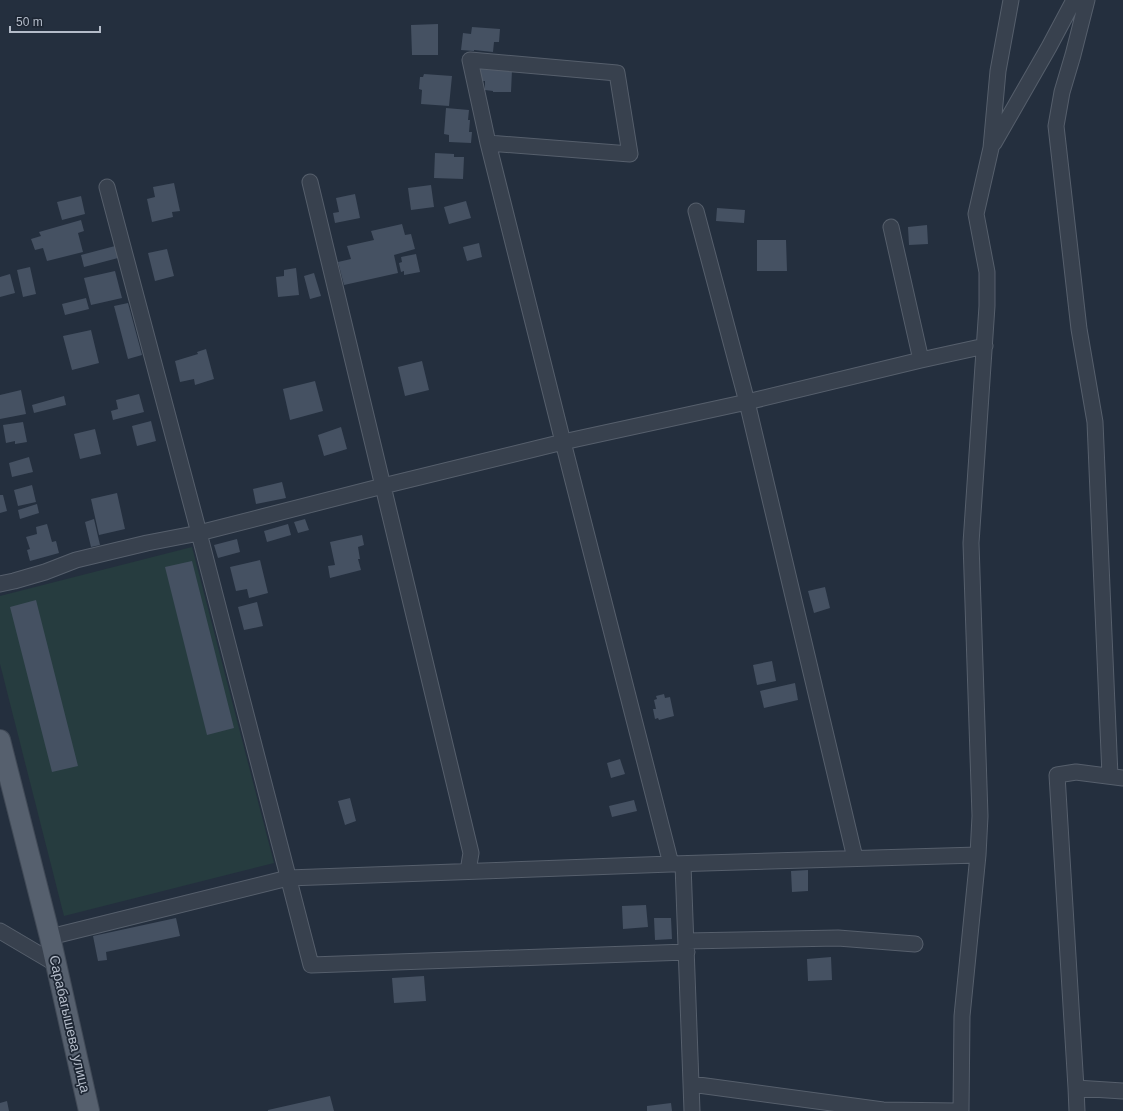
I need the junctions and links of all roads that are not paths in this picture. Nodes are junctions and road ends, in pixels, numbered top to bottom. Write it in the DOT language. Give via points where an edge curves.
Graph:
graph roads {
  1 [pos="1011,0"];
  2 [pos="1074,0"];
  3 [pos="1087,0"];
  4 [pos="488,143"];
  5 [pos="991,148"];
  6 [pos="310,182"];
  7 [pos="107,187"];
  8 [pos="696,211"];
  9 [pos="891,227"];
  10 [pos="985,346"];
  11 [pos="921,360"];
  12 [pos="747,402"];
  13 [pos="563,442"];
  14 [pos="383,486"];
  15 [pos="199,533"];
  16 [pos="0,584"];
  17 [pos="0,740"];
  18 [pos="1117,777"];
  19 [pos="978,855"];
  20 [pos="854,858"];
  21 [pos="677,864"];
  22 [pos="468,870"];
  23 [pos="288,878"];
  24 [pos="0,931"];
  25 [pos="50,937"];
  26 [pos="915,944"];
  27 [pos="687,946"];
  28 [pos="56,964"];
  29 [pos="691,1084"];
  30 [pos="1076,1088"];
  31 [pos="1123,1091"];
  32 [pos="89,1111"];
  33 [pos="692,1111"];
  34 [pos="958,1111"];
  35 [pos="961,1111"];
  36 [pos="1076,1111"];
  1 -- 5 [label="street" via="998,70"];
  2 -- 5 [label="street"];
  3 -- 18 [label="street" via="1062,92 1056,126 1078,329 1095,422"];
  4 -- 4 [label="street" via="470,60 617,73 630,154"];
  4 -- 13 [label="street"];
  5 -- 10 [label="street" via="976,214 988,272"];
  6 -- 14 [label="street"];
  7 -- 15 [label="street"];
  8 -- 12 [label="street"];
  9 -- 11 [label="street"];
  10 -- 11 [label="street"];
  10 -- 19 [label="street" via="972,543 980,816"];
  11 -- 12 [label="street"];
  12 -- 13 [label="street"];
  12 -- 20 [label="street"];
  13 -- 14 [label="street"];
  13 -- 21 [label="street"];
  14 -- 15 [label="street"];
  14 -- 22 [label="street" via="471,853"];
  15 -- 16 [label="street" via="76,560"];
  15 -- 23 [label="street"];
  17 -- 25 [label="main road, Сарабагышева улица"];
  18 -- 30 [label="street" via="1076,772 1057,775"];
  19 -- 20 [label="street"];
  19 -- 35 [label="street" via="962,1016"];
  20 -- 21 [label="street"];
  21 -- 22 [label="street"];
  21 -- 27 [label="street"];
  22 -- 23 [label="street"];
  23 -- 25 [label="street"];
  23 -- 27 [label="street" via="311,965"];
  24 -- 28 [label="street"];
  25 -- 28 [label="main road, Сарабагышева улица"];
  26 -- 27 [label="street" via="838,938"];
  27 -- 29 [label="street"];
  28 -- 32 [label="main road, Сарабагышева улица"];
  29 -- 33 [label="street"];
  29 -- 34 [label="street" via="883,1110"];
  30 -- 31 [label="street"];
  30 -- 36 [label="street"];
}
